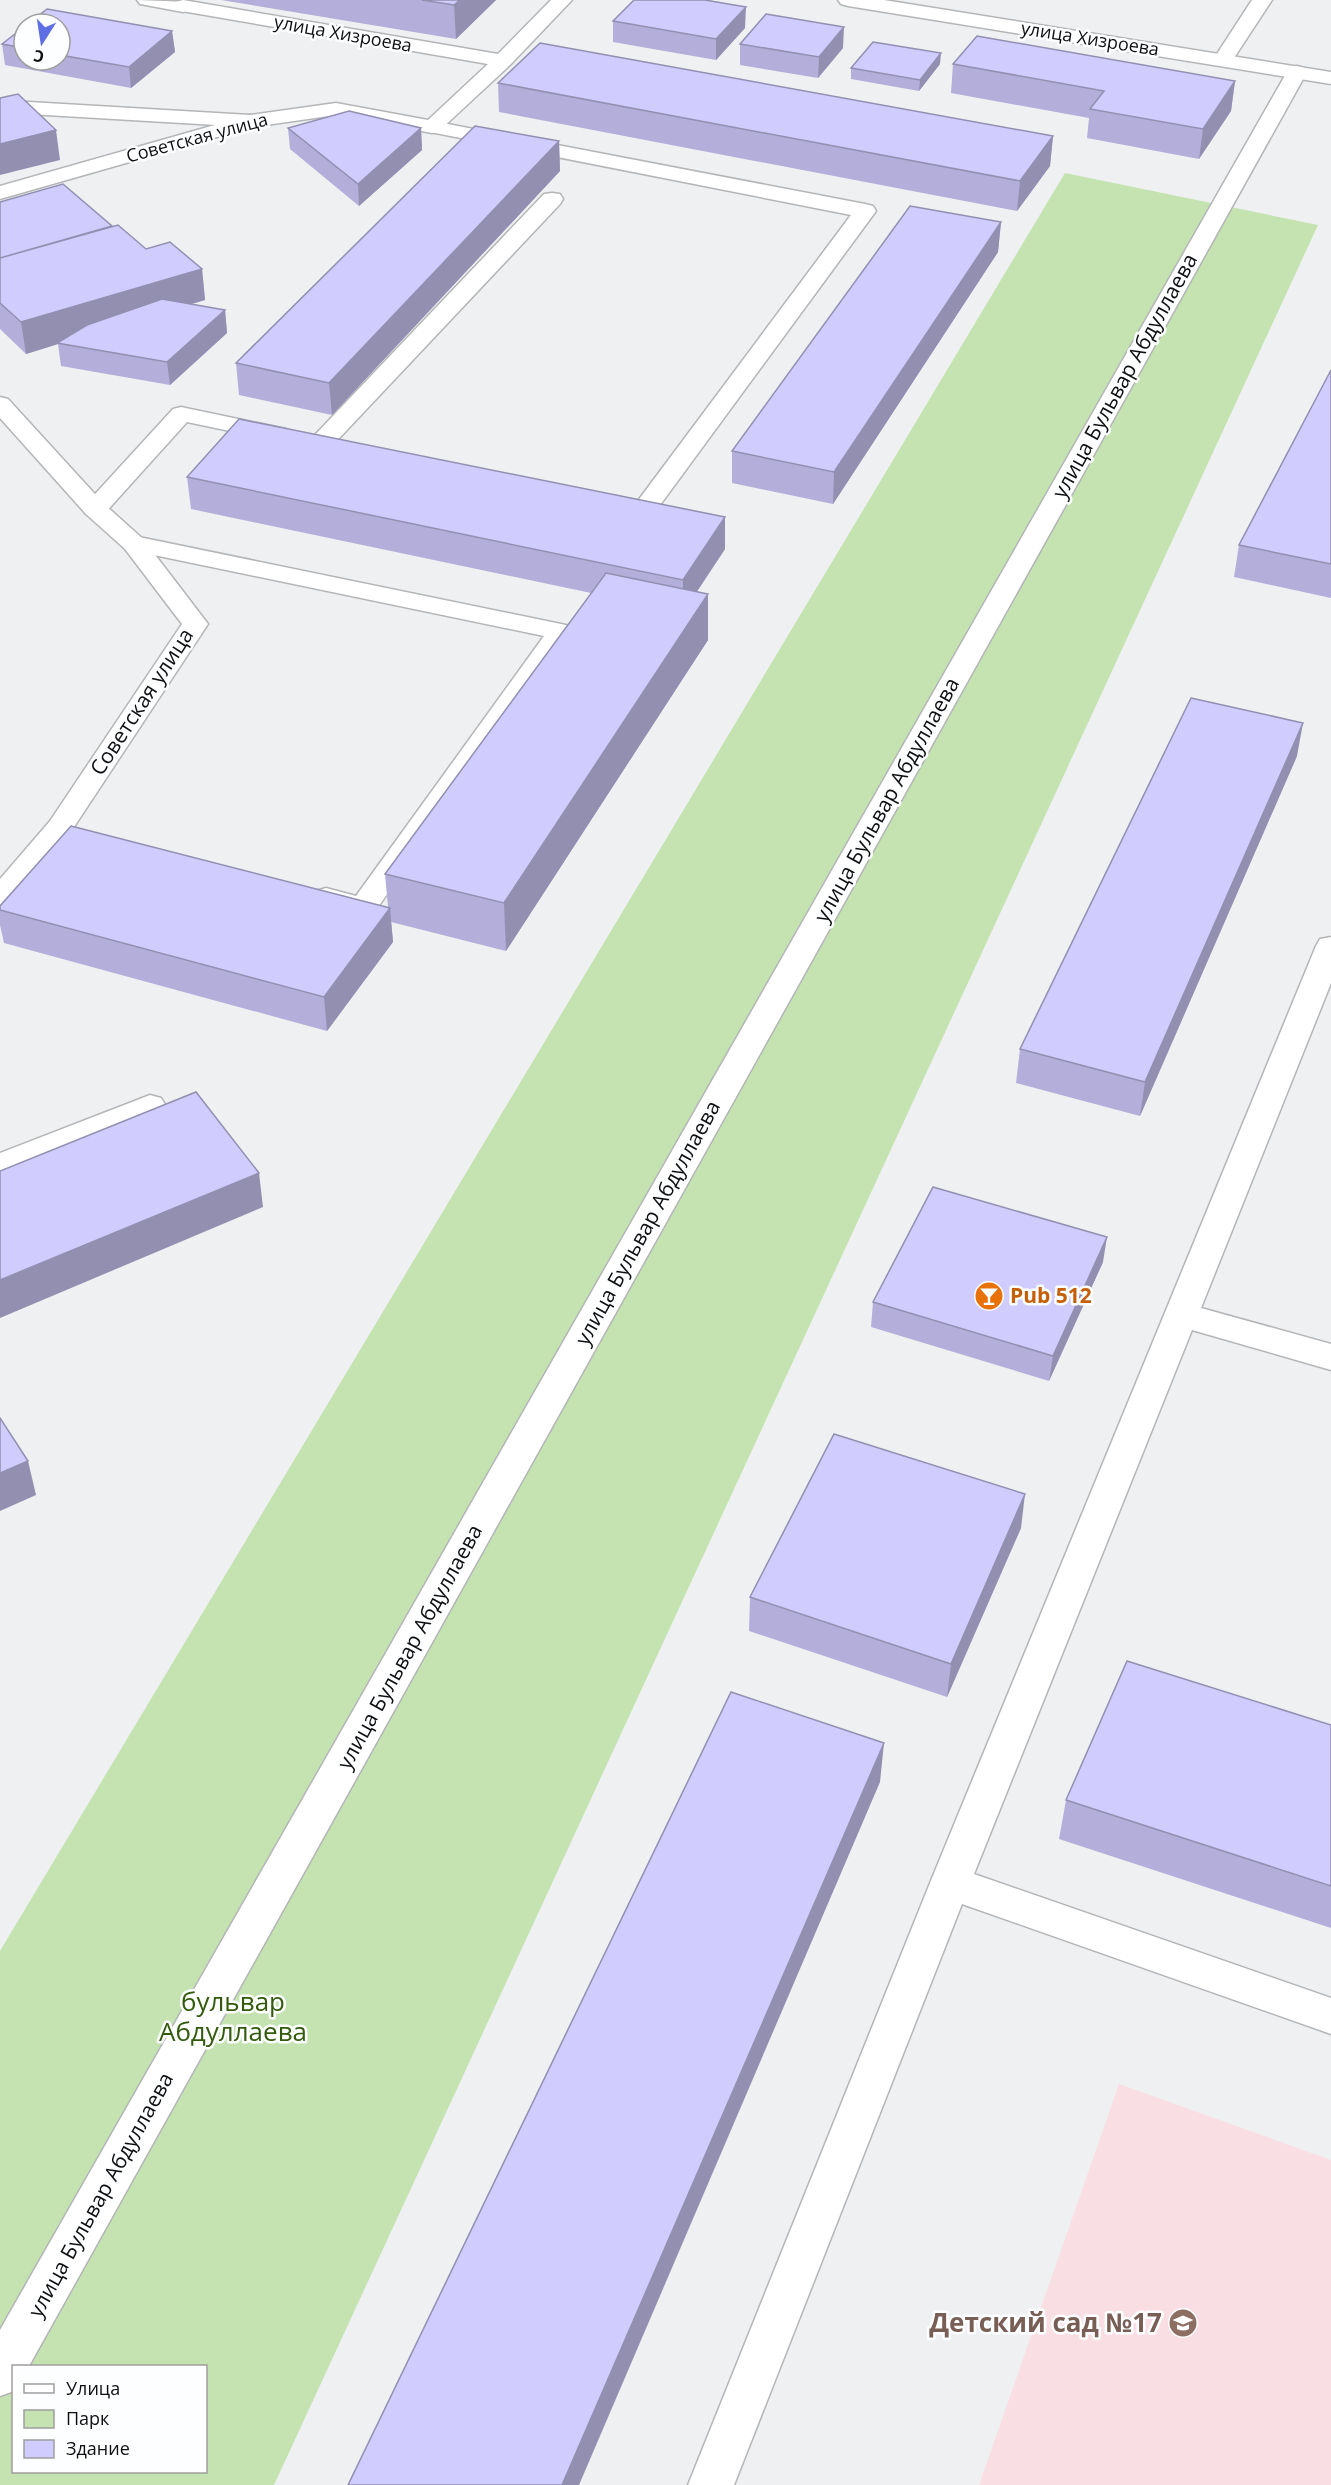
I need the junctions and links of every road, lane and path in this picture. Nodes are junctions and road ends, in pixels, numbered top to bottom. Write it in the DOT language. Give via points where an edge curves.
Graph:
graph roads {
  1 [pos="147,0"];
  2 [pos="562,0"];
  3 [pos="848,0"];
  4 [pos="1262,0"];
  5 [pos="1223,60"];
  6 [pos="503,61"];
  7 [pos="1297,72"];
  8 [pos="1331,78"];
  9 [pos="0,110"];
  10 [pos="250,121"];
  11 [pos="432,127"];
  12 [pos="0,193"];
  13 [pos="552,199"];
  14 [pos="0,404"];
  15 [pos="585,499"];
  16 [pos="95,509"];
  17 [pos="134,544"];
  18 [pos="307,892"];
  19 [pos="0,898"];
  20 [pos="1331,946"];
  21 [pos="150,1106"];
  22 [pos="0,1165"];
  23 [pos="1181,1315"];
  24 [pos="1331,1357"];
  25 [pos="950,1883"];
  26 [pos="1331,2016"];
  27 [pos="0,2374"];
  28 [pos="711,2485"];
  1 -- 6 [label="street, улица Хизроева"];
  2 -- 6 [label="street"];
  3 -- 5 [label="street, улица Хизроева"];
  4 -- 5 [label="street"];
  5 -- 7 [label="street, улица Хизроева"];
  6 -- 11 [label="street"];
  7 -- 8 [label="street, улица Хизроева"];
  7 -- 27 [label="street, улица Бульвар Абдуллаева"];
  9 -- 10 [label="street" via="12,107"];
  10 -- 11 [label="street, Советская улица" via="336,109"];
  10 -- 12 [label="street, Советская улица"];
  11 -- 15 [label="street, Советская улица" via="865,211 643,511"];
  13 -- 16 [label="street" via="332,446 181,414"];
  14 -- 16 [label="street, Советская улица"];
  16 -- 17 [label="street, Советская улица"];
  17 -- 18 [label="street" via="561,632 363,907"];
  17 -- 19 [label="street, Советская улица" via="195,624 71,830"];
  20 -- 23 [label="street"];
  21 -- 22 [label="street"];
  23 -- 24 [label="street"];
  23 -- 25 [label="street"];
  25 -- 26 [label="street"];
  25 -- 28 [label="street"];
}
